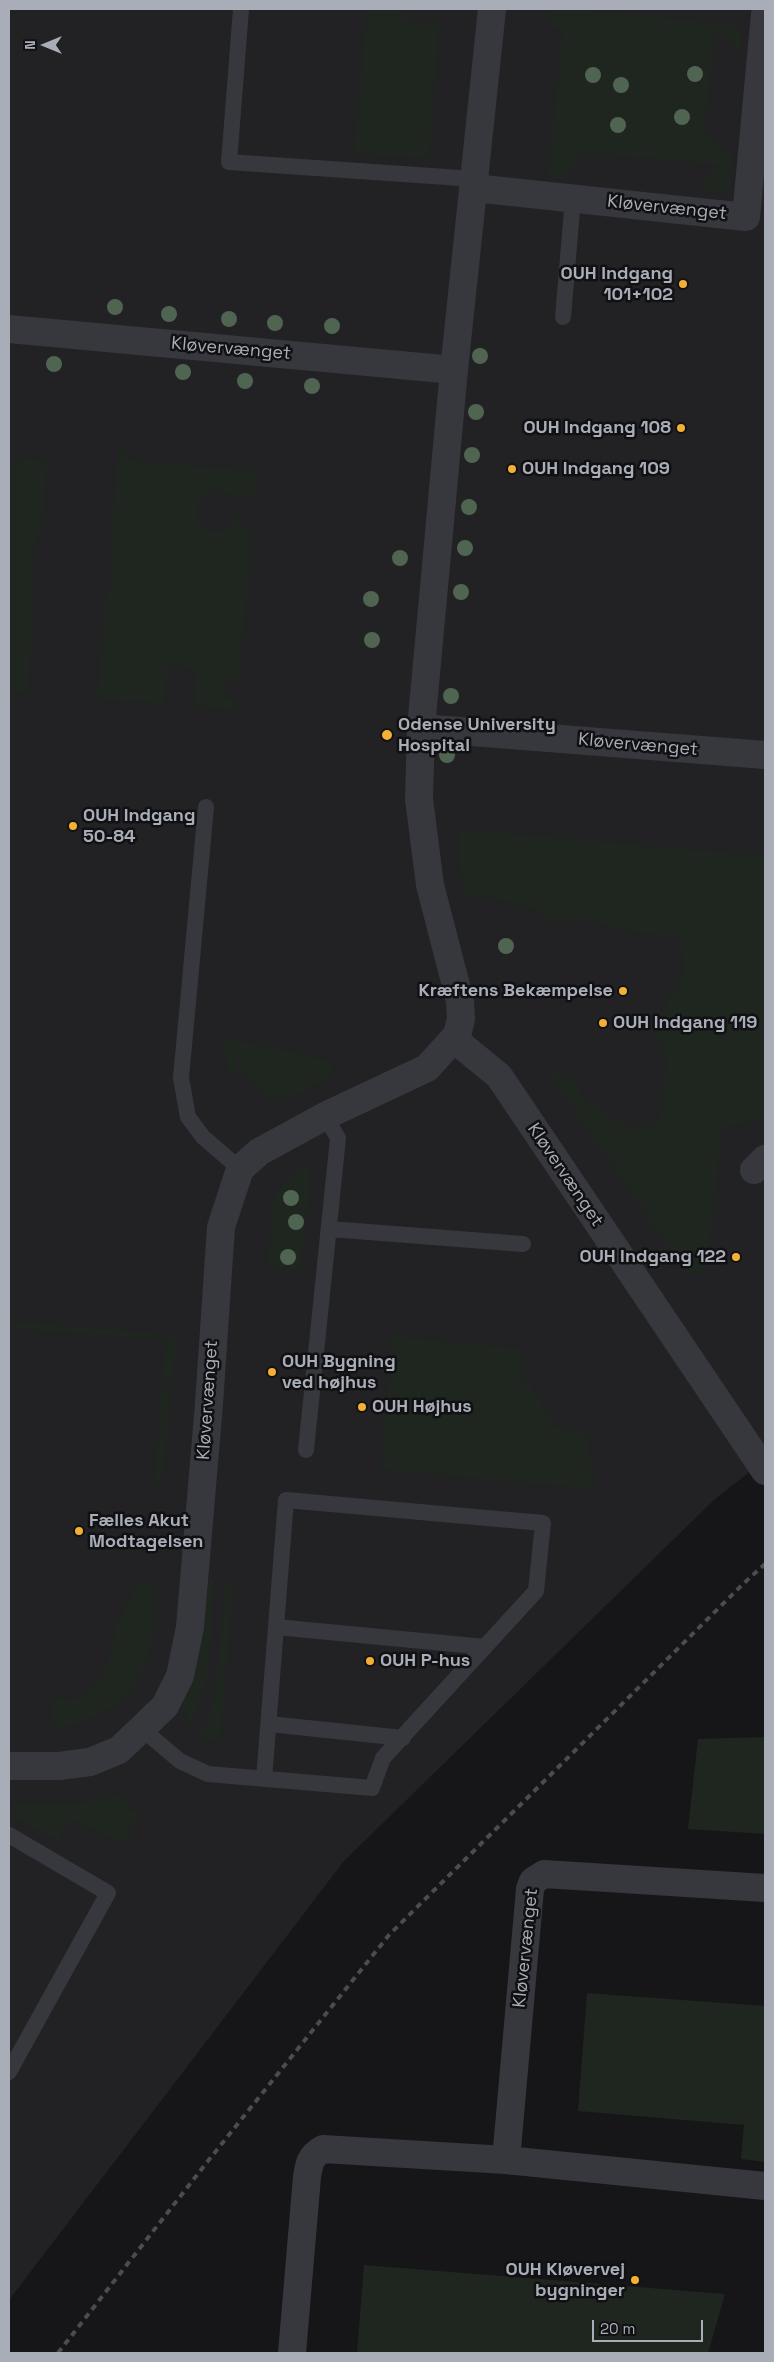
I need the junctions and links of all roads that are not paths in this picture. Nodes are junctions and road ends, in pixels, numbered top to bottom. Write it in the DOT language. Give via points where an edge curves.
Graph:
graph roads {
  1 [pos="241,9"];
  2 [pos="492,9"];
  3 [pos="765,14"];
  4 [pos="474,183"];
  5 [pos="573,198"];
  6 [pos="563,317"];
  7 [pos="9,328"];
  8 [pos="454,370"];
  9 [pos="421,728"];
  10 [pos="765,755"];
  11 [pos="206,807"];
  12 [pos="455,1040"];
  13 [pos="325,1116"];
  14 [pos="240,1169"];
  15 [pos="330,1229"];
  16 [pos="523,1244"];
  17 [pos="306,1450"];
  18 [pos="765,1471"];
  19 [pos="276,1627"];
  20 [pos="485,1647"];
  21 [pos="269,1724"];
  22 [pos="142,1729"];
  23 [pos="403,1738"];
  24 [pos="9,1766"];
  25 [pos="264,1779"];
  26 [pos="9,1835"];
  27 [pos="765,1888"];
  28 [pos="9,2072"];
  29 [pos="506,2160"];
  30 [pos="765,2186"];
  31 [pos="292,2353"];
  1 -- 4 [label="lane" via="229,162"];
  2 -- 4 [label="street"];
  3 -- 5 [label="street, Kløvervænget" via="746,217"];
  4 -- 5 [label="street, Kløvervænget"];
  4 -- 8 [label="street"];
  5 -- 6 [label="lane"];
  7 -- 8 [label="street, Kløvervænget"];
  8 -- 9 [label="street"];
  9 -- 10 [label="street, Kløvervænget"];
  9 -- 12 [label="street" via="420,799 430,885 460,1001 461,1020"];
  11 -- 14 [label="lane" via="181,1078 188,1117 203,1137"];
  12 -- 13 [label="street" via="427,1068"];
  12 -- 18 [label="street, Kløvervænget" via="499,1076"];
  13 -- 14 [label="street" via="259,1152"];
  13 -- 15 [label="lane" via="338,1138"];
  14 -- 22 [label="street, Kløvervænget" via="221,1227 190,1627 180,1676 165,1706"];
  15 -- 16 [label="lane"];
  15 -- 17 [label="lane"];
  19 -- 20 [label="lane"];
  19 -- 20 [label="lane" via="286,1500 543,1523 536,1591"];
  19 -- 21 [label="lane"];
  20 -- 23 [label="lane"];
  21 -- 23 [label="lane"];
  21 -- 25 [label="lane"];
  22 -- 24 [label="street, Kløvervænget" via="119,1750 90,1762"];
  22 -- 25 [label="lane" via="180,1761 208,1774"];
  23 -- 25 [label="lane" via="383,1758 372,1788"];
  26 -- 28 [label="lane" via="108,1893"];
  27 -- 29 [label="street, Kløvervænget" via="544,1874 533,1881"];
  29 -- 30 [label="street"];
  29 -- 31 [label="street" via="323,2149 315,2153 309,2163 307,2177"];
}
